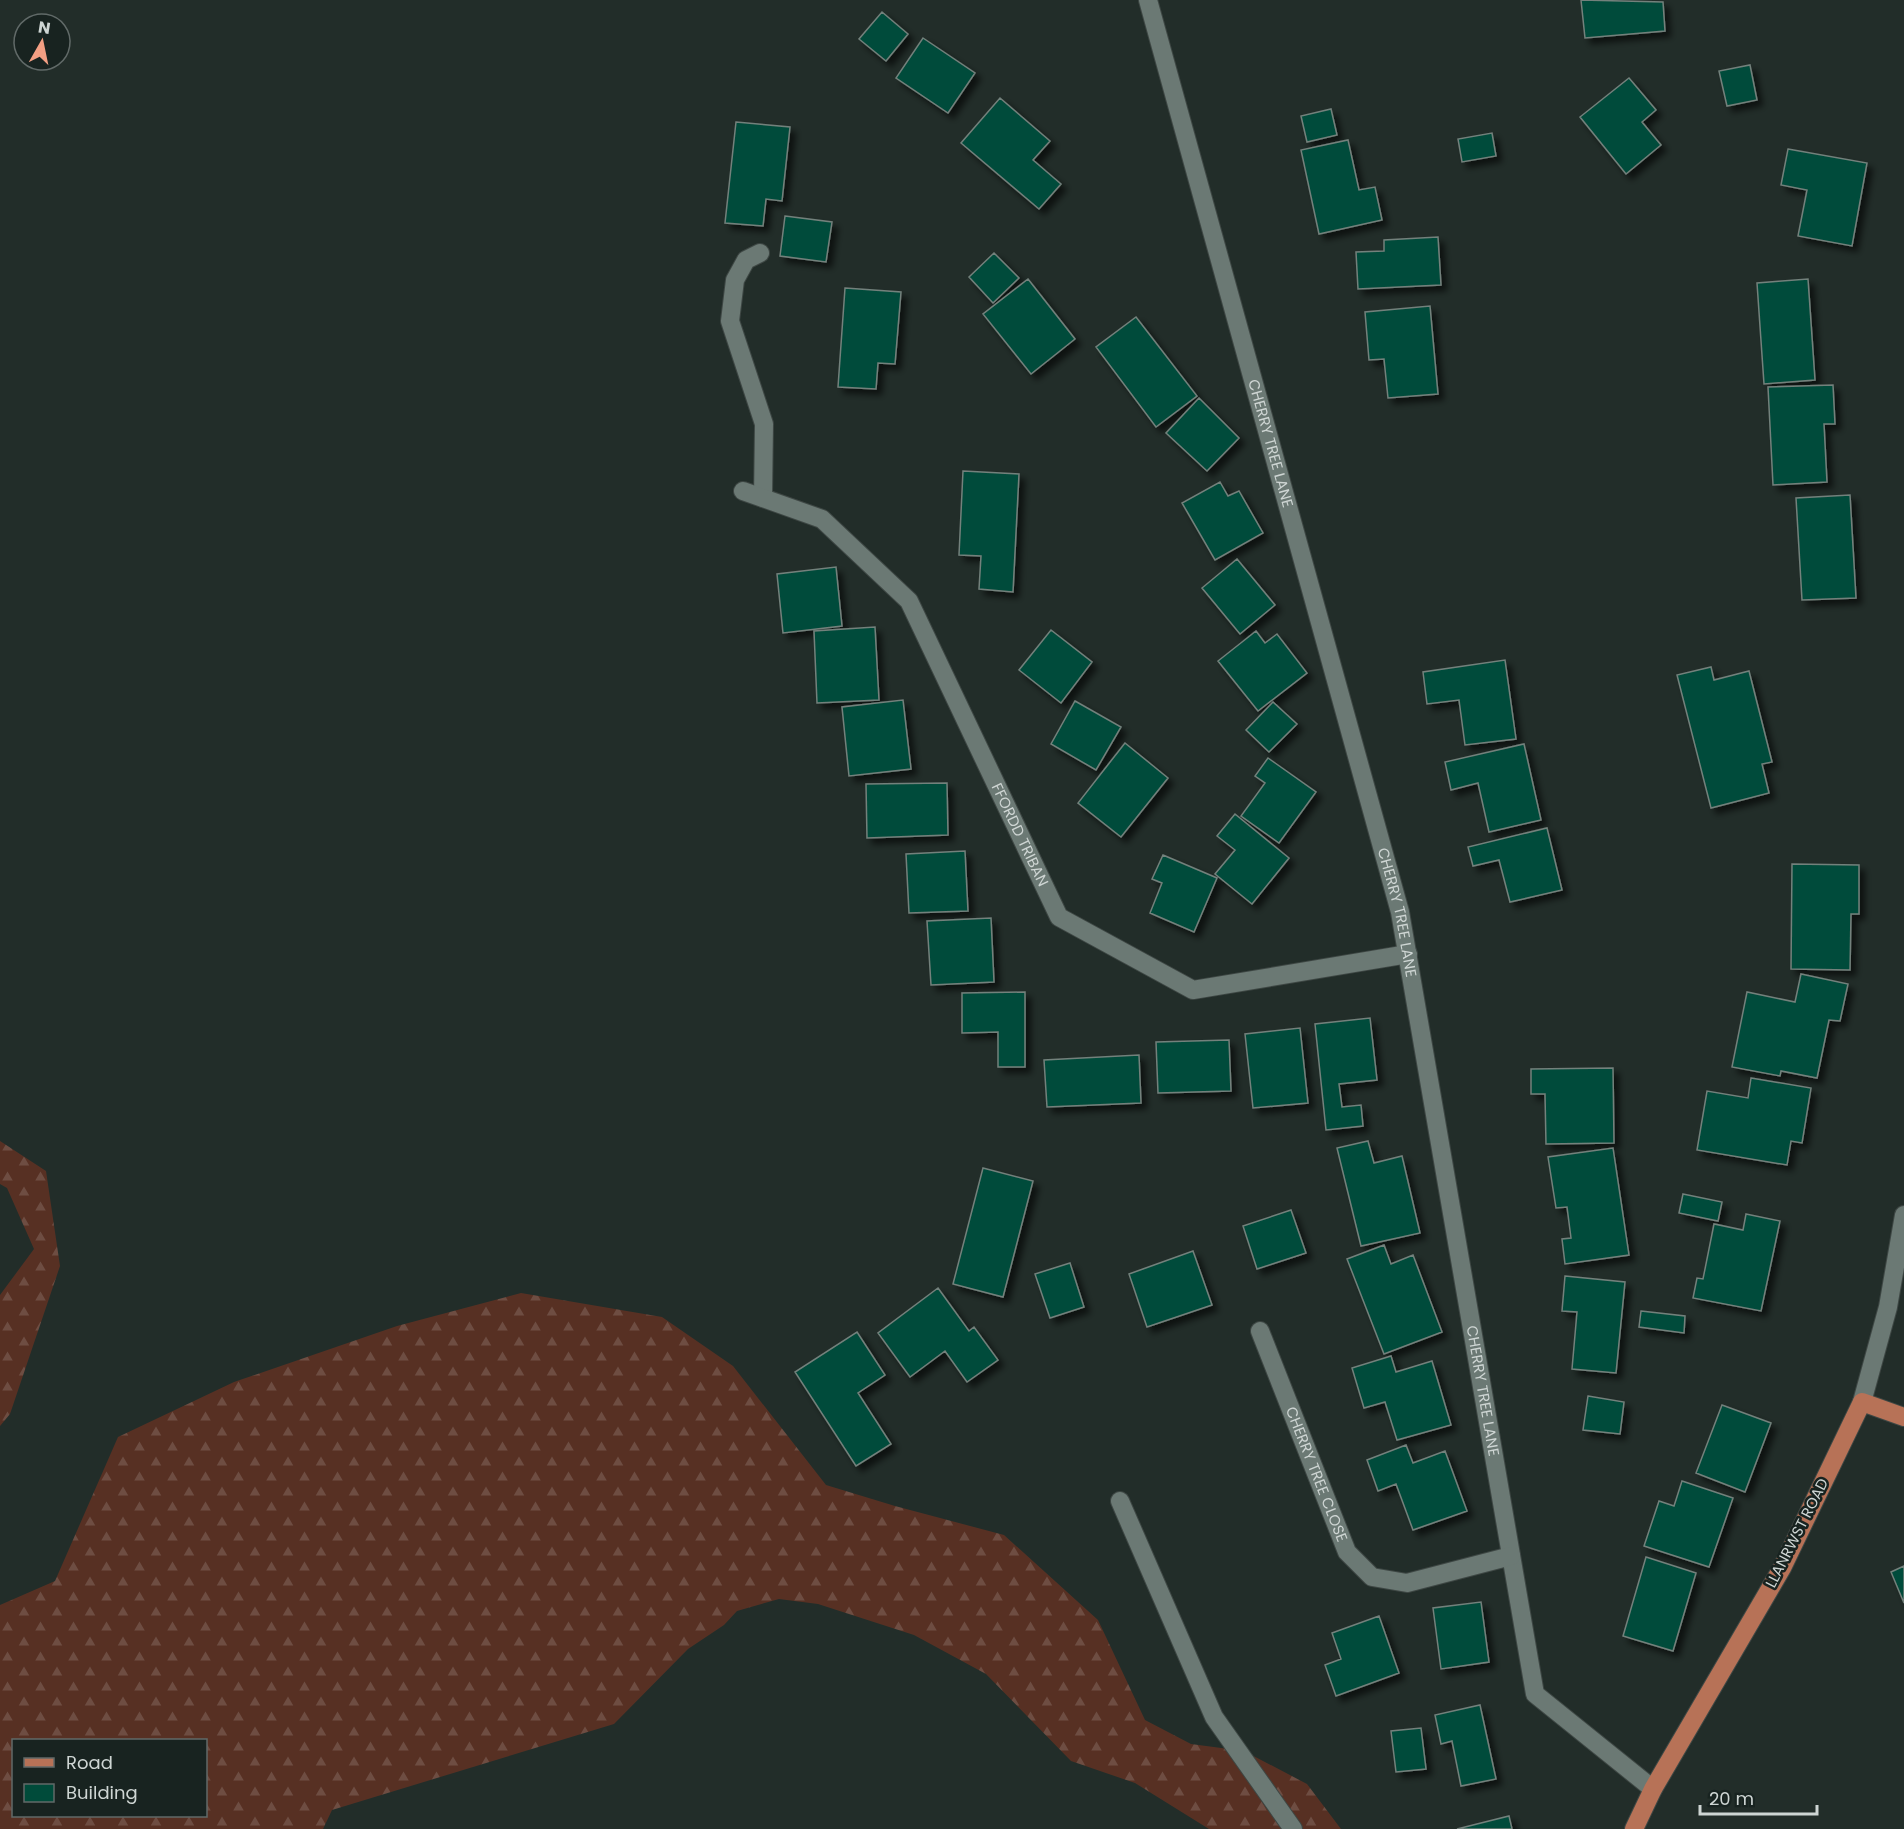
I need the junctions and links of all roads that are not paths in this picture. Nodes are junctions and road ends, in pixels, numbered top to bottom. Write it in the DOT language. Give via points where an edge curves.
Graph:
graph roads {
  1 [pos="1148,0"];
  2 [pos="760,253"];
  3 [pos="743,491"];
  4 [pos="763,498"];
  5 [pos="1407,954"];
  6 [pos="1904,1215"];
  7 [pos="1260,1331"];
  8 [pos="1862,1402"];
  9 [pos="1904,1416"];
  10 [pos="1120,1501"];
  11 [pos="1511,1556"];
  12 [pos="1653,1789"];
  13 [pos="1293,1829"];
  14 [pos="1634,1829"];
  1 -- 5 [label="street, CHERRY TREE LANE" via="1400,912"];
  2 -- 4 [label="street" via="746,260 735,280 730,321 764,424"];
  3 -- 4 [label="street, FFORDD TRIBAN"];
  4 -- 5 [label="street, FFORDD TRIBAN" via="822,519 909,601 1059,917 1193,990"];
  5 -- 11 [label="street, CHERRY TREE LANE"];
  6 -- 8 [label="street, LLANRWST ROAD" via="1888,1307"];
  7 -- 11 [label="street, CHERRY TREE CLOSE" via="1347,1552 1372,1577 1407,1583"];
  8 -- 9 [label="main road"];
  8 -- 12 [label="main road, LLANRWST ROAD" via="1782,1568"];
  10 -- 13 [label="street" via="1214,1717"];
  11 -- 12 [label="street, CHERRY TREE LANE" via="1535,1694"];
  12 -- 14 [label="main road, LLANRWST ROAD"];
}
